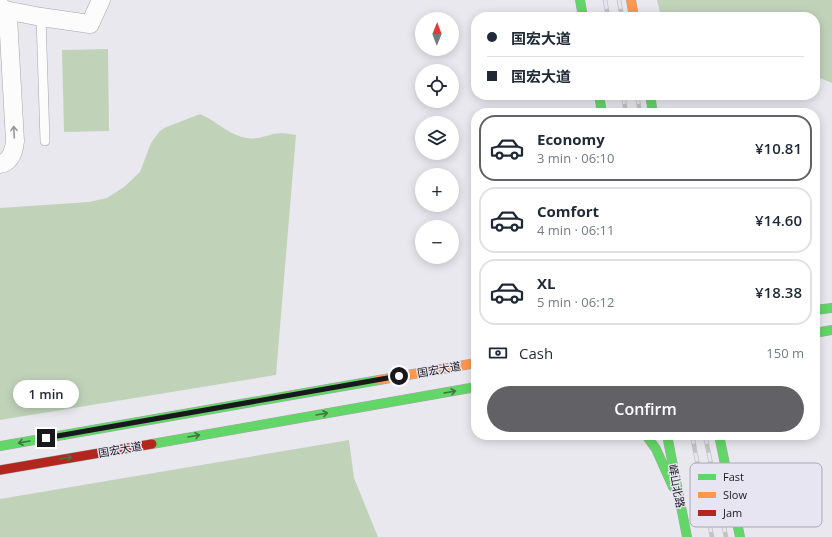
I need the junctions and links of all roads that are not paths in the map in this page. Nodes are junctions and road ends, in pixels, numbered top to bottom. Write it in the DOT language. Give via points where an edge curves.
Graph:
graph roads {
  1 [pos="101,0"];
  2 [pos="580,0"];
  3 [pos="631,0"];
  4 [pos="3,8"];
  5 [pos="582,12"];
  6 [pos="633,12"];
  7 [pos="41,17"];
  8 [pos="45,141"];
  9 [pos="0,164"];
  10 [pos="832,308"];
  11 [pos="820,309"];
  12 [pos="832,330"];
  13 [pos="820,332"];
  14 [pos="471,364"];
  15 [pos="471,388"];
  16 [pos="649,440"];
  17 [pos="668,440"];
  18 [pos="719,440"];
  19 [pos="723,440"];
  20 [pos="0,446"];
  21 [pos="723,458"];
  22 [pos="724,463"];
  23 [pos="0,470"];
  24 [pos="679,498"];
  25 [pos="738,527"];
  26 [pos="687,537"];
  27 [pos="740,537"];
  1 -- 7 [label="street" via="90,24"];
  2 -- 5 [label="main road"];
  3 -- 6 [label="main road"];
  4 -- 7 [label="street"];
  9 -- 4 [label="street, one-way" via="10,157 15,142 8,17"];
  7 -- 8 [label="lane"];
  10 -- 11 [label="main road"];
  12 -- 13 [label="main road"];
  14 -- 20 [label="main road, 国宏大道, one-way"];
  23 -- 15 [label="main road, 国宏大道, one-way"];
  16 -- 24 [label="main road"];
  17 -- 24 [label="main road, 峄山北路"];
  18 -- 21 [label="main road"];
  19 -- 21 [label="main road"];
  21 -- 22 [label="main road"];
  24 -- 26 [label="main road, 峄山北路"];
  25 -- 27 [label="main road"];
}
